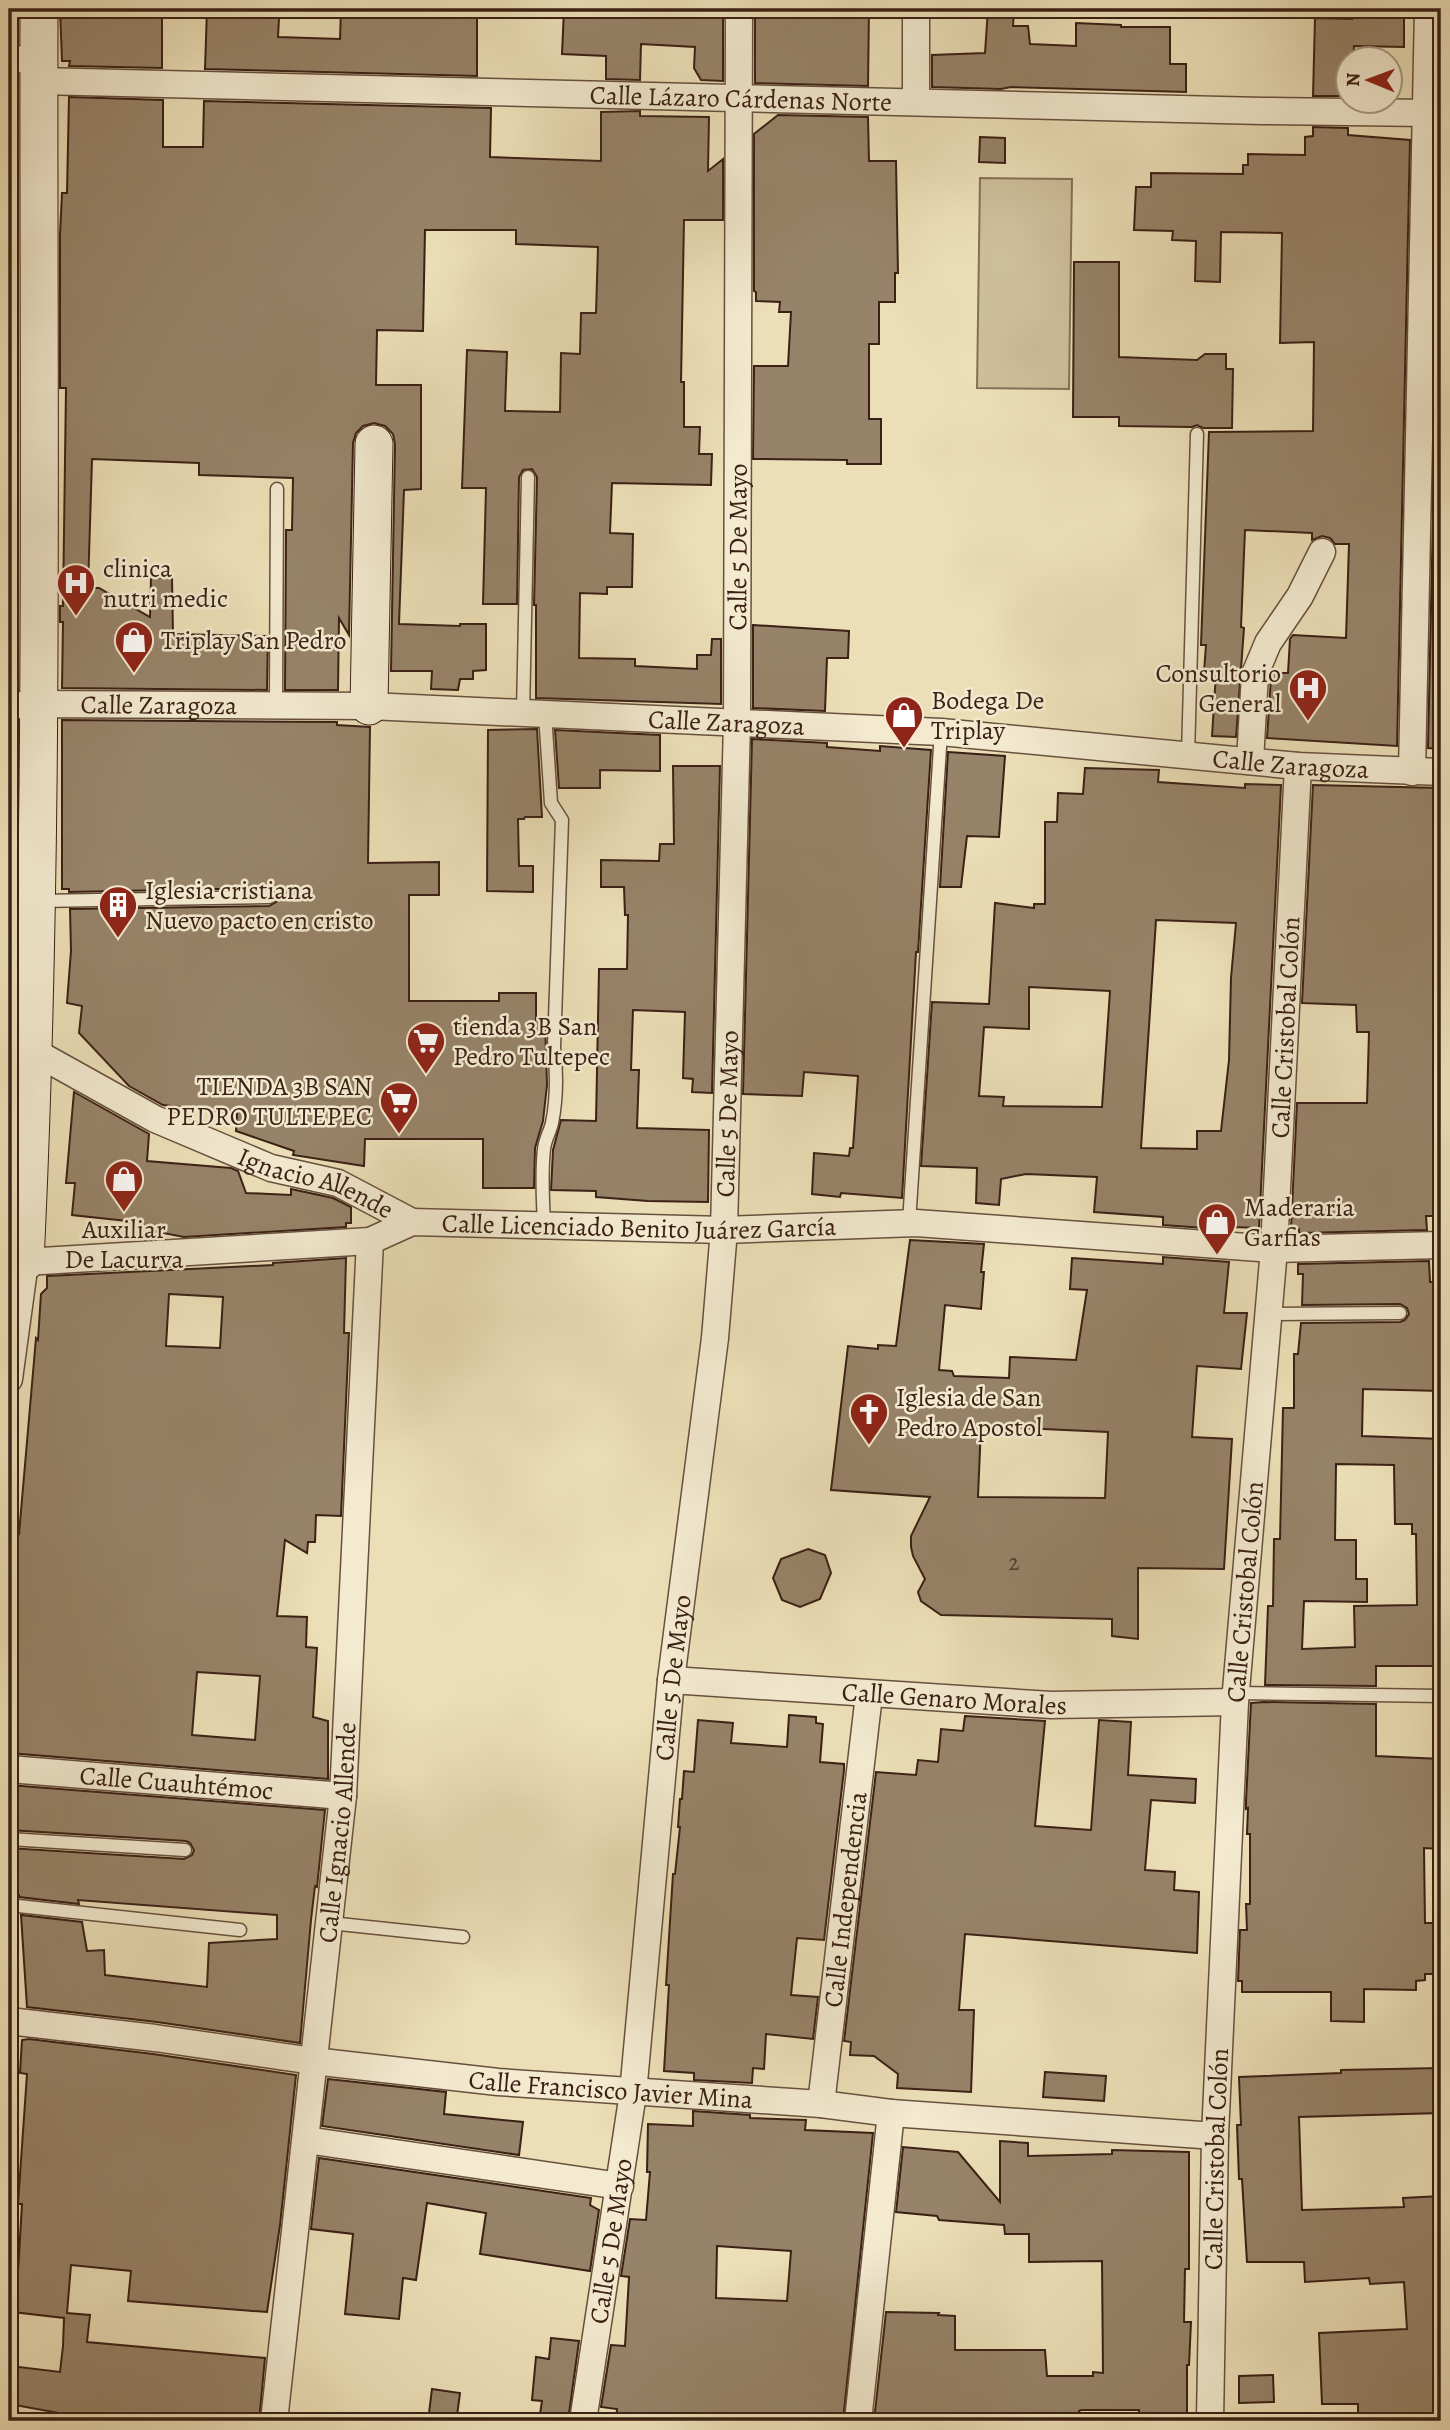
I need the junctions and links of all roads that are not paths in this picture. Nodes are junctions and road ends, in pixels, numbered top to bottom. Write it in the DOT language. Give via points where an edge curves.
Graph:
graph roads {
  1 [pos="39,9"];
  2 [pos="739,9"];
  3 [pos="916,9"];
  4 [pos="1428,9"];
  5 [pos="29,66"];
  6 [pos="738,99"];
  7 [pos="916,101"];
  8 [pos="1434,112"];
  9 [pos="1196,434"];
  10 [pos="374,444"];
  11 [pos="528,477"];
  12 [pos="277,489"];
  13 [pos="1322,552"];
  14 [pos="276,704"];
  15 [pos="23,705"];
  16 [pos="369,706"];
  17 [pos="534,714"];
  18 [pos="737,722"];
  19 [pos="941,732"];
  20 [pos="1188,755"];
  21 [pos="1250,761"];
  22 [pos="1298,766"];
  23 [pos="1412,772"];
  24 [pos="1441,772"];
  25 [pos="269,897"];
  26 [pos="37,901"];
  27 [pos="33,1051"];
  28 [pos="412,1222"];
  29 [pos="909,1223"];
  30 [pos="544,1225"];
  31 [pos="724,1230"];
  32 [pos="370,1241"];
  33 [pos="1441,1245"];
  34 [pos="1275,1249"];
  35 [pos="17,1262"];
  36 [pos="1400,1313"];
  37 [pos="1269,1314"];
  38 [pos="9,1379"];
  39 [pos="671,1680"];
  40 [pos="869,1695"];
  41 [pos="1441,1696"];
  42 [pos="1236,1698"];
  43 [pos="9,1769"];
  44 [pos="343,1796"];
  45 [pos="9,1839"];
  46 [pos="185,1850"];
  47 [pos="9,1905"];
  48 [pos="330,1923"];
  49 [pos="240,1930"];
  50 [pos="463,1937"];
  51 [pos="9,2021"];
  52 [pos="313,2061"];
  53 [pos="633,2093"];
  54 [pos="821,2104"];
  55 [pos="891,2113"];
  56 [pos="1215,2136"];
  57 [pos="306,2140"];
  58 [pos="620,2186"];
  59 [pos="274,2421"];
  60 [pos="583,2421"];
  61 [pos="858,2421"];
  62 [pos="1210,2421"];
  1 -- 5 [label="street"];
  2 -- 6 [label="street, Calle 5 De Mayo"];
  3 -- 7 [label="street"];
  4 -- 8 [label="street"];
  5 -- 6 [label="street, Calle Lázaro Cárdenas Norte"];
  5 -- 15 [label="street"];
  6 -- 7 [label="street, Calle Lázaro Cárdenas Norte"];
  6 -- 18 [label="street, Calle 5 De Mayo"];
  7 -- 8 [label="street, Calle Lázaro Cárdenas Norte"];
  8 -- 23 [label="street"];
  9 -- 20 [label="lane"];
  10 -- 16 [label="street"];
  11 -- 17 [label="lane"];
  12 -- 14 [label="lane"];
  13 -- 21 [label="street" via="1300,596 1268,643 1255,674"];
  14 -- 15 [label="street, Calle Zaragoza"];
  14 -- 16 [label="street, Calle Zaragoza"];
  15 -- 26 [label="street"];
  16 -- 17 [label="street, Calle Zaragoza"];
  17 -- 18 [label="street, Calle Zaragoza"];
  17 -- 30 [label="lane" via="551,803 562,820 554,1047 557,1074 543,1160"];
  18 -- 19 [label="street, Calle Zaragoza"];
  18 -- 31 [label="street, Calle 5 De Mayo"];
  19 -- 20 [label="street, Calle Zaragoza"];
  19 -- 29 [label="lane"];
  20 -- 21 [label="street, Calle Zaragoza"];
  21 -- 22 [label="street, Calle Zaragoza"];
  22 -- 23 [label="street, Calle Zaragoza"];
  22 -- 34 [label="street, Calle Cristobal Colón"];
  23 -- 24 [label="street, Calle Zaragoza"];
  25 -- 26 [label="lane"];
  26 -- 27 [label="street"];
  27 -- 28 [label="street, Ignacio Allende" via="156,1119 271,1168 338,1183"];
  27 -- 35 [label="street"];
  28 -- 30 [label="street, Calle Licenciado Benito Juárez García"];
  28 -- 32 [label="street, Calle Licenciado Benito Juárez García"];
  29 -- 31 [label="street, Calle Licenciado Benito Juárez García"];
  29 -- 34 [label="street, Calle Licenciado Benito Juárez García"];
  30 -- 31 [label="street, Calle Licenciado Benito Juárez García"];
  31 -- 39 [label="street, Calle 5 De Mayo" via="714,1348"];
  32 -- 35 [label="street, Calle Licenciado Benito Juárez García"];
  32 -- 44 [label="street, Calle Ignacio Allende"];
  33 -- 34 [label="street, Calle Licenciado Benito Juárez García"];
  34 -- 37 [label="street, Calle Cristobal Colón"];
  35 -- 38 [label="street"];
  36 -- 37 [label="lane"];
  37 -- 42 [label="street, Calle Cristobal Colón"];
  39 -- 40 [label="street, Calle Genaro Morales"];
  39 -- 53 [label="street, Calle 5 De Mayo"];
  40 -- 42 [label="street, Calle Genaro Morales" via="1051,1705"];
  40 -- 54 [label="street, Calle Independencia"];
  41 -- 42 [label="lane"];
  42 -- 56 [label="street, Calle Cristobal Colón"];
  43 -- 44 [label="street, Calle Cuauhtémoc"];
  44 -- 48 [label="street, Calle Ignacio Allende"];
  45 -- 46 [label="lane"];
  47 -- 49 [label="lane"];
  48 -- 50 [label="lane"];
  48 -- 52 [label="street, Calle Ignacio Allende"];
  51 -- 52 [label="street, Calle Francisco Javier Mina"];
  52 -- 53 [label="street, Calle Francisco Javier Mina"];
  52 -- 57 [label="street, Calle Ignacio Allende"];
  53 -- 54 [label="street, Calle Francisco Javier Mina"];
  53 -- 58 [label="street, Calle 5 De Mayo"];
  54 -- 55 [label="street, Calle Francisco Javier Mina"];
  55 -- 56 [label="street, Calle Francisco Javier Mina"];
  55 -- 61 [label="street"];
  56 -- 62 [label="street, Calle Cristobal Colón"];
  57 -- 58 [label="street"];
  57 -- 59 [label="street, Calle Ignacio Allende"];
  58 -- 60 [label="street, Calle 5 De Mayo"];
}
